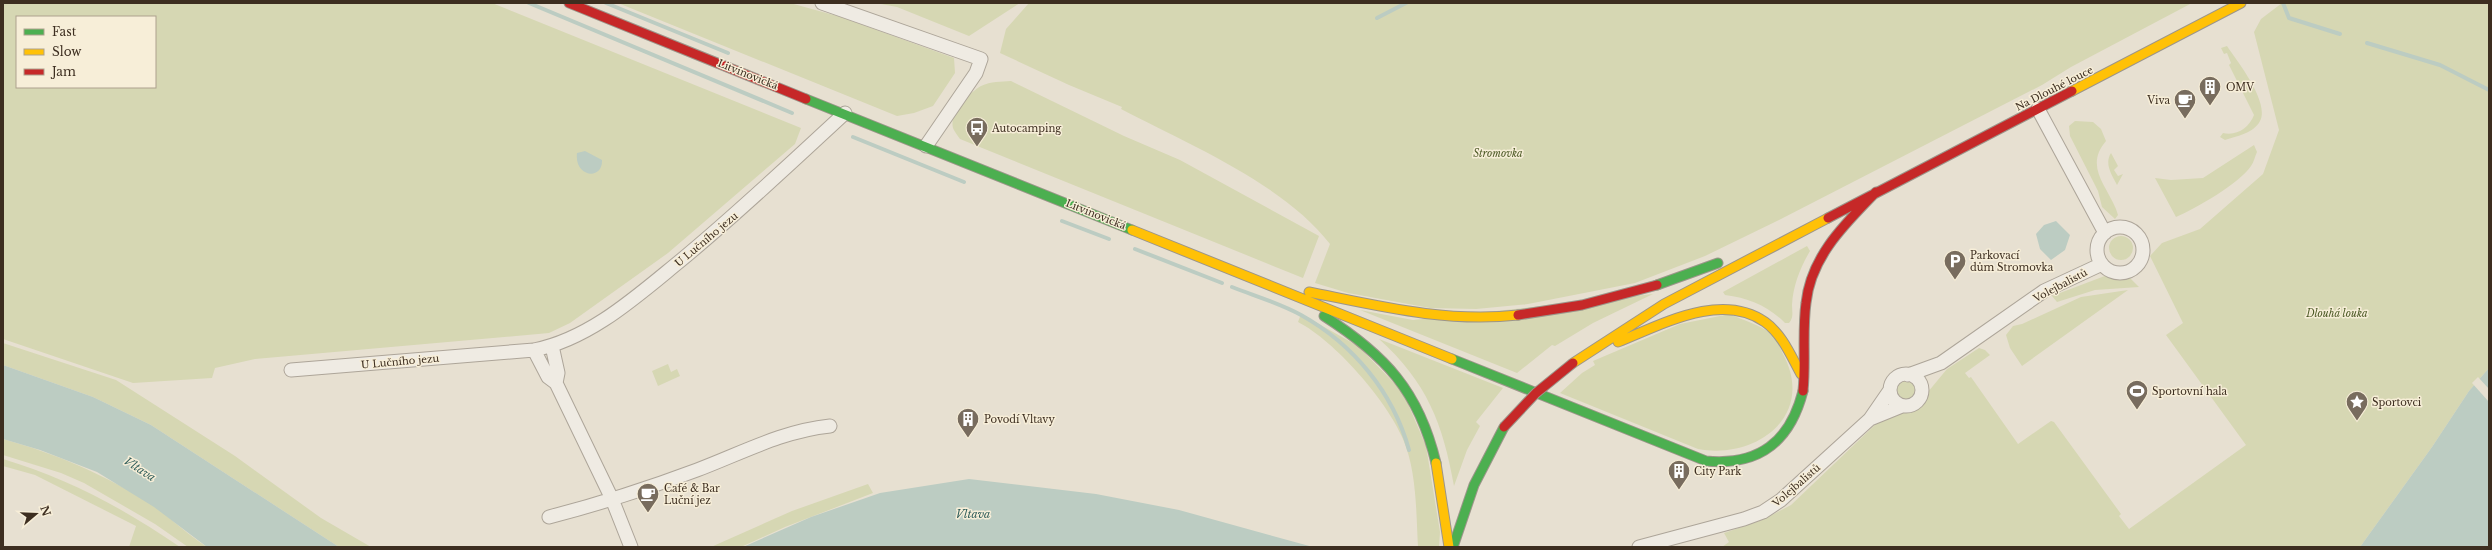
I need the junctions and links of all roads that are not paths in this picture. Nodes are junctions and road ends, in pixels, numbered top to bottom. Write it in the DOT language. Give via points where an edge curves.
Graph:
graph roads {
  1 [pos="569,3"];
  2 [pos="822,3"];
  3 [pos="2241,3"];
  4 [pos="2038,109"];
  5 [pos="846,113"];
  6 [pos="926,146"];
  7 [pos="1876,192"];
  8 [pos="1805,228"];
  9 [pos="2105,233"];
  10 [pos="2102,264"];
  11 [pos="1265,283"];
  12 [pos="552,346"];
  13 [pos="534,350"];
  14 [pos="1590,353"];
  15 [pos="1941,363"];
  16 [pos="291,370"];
  17 [pos="1908,375"];
  18 [pos="1804,380"];
  19 [pos="556,383"];
  20 [pos="1921,389"];
  21 [pos="1890,390"];
  22 [pos="1902,406"];
  23 [pos="1870,419"];
  24 [pos="830,426"];
  25 [pos="612,499"];
  26 [pos="549,517"];
  27 [pos="631,547"];
  28 [pos="1448,547"];
  29 [pos="1454,547"];
  30 [pos="1639,547"];
  1 -- 5 [label="main road, Litvínovická"];
  2 -- 6 [label="street" via="981,59 976,73"];
  3 -- 4 [label="main road, Na Dlouhé louce"];
  4 -- 7 [label="main road, Na Dlouhé louce"];
  4 -- 9 [label="street"];
  5 -- 6 [label="main road, Litvínovická"];
  5 -- 12 [label="street, U Lučního jezu" via="719,229 637,297 582,332"];
  6 -- 11 [label="main road, Litvínovická"];
  7 -- 8 [label="main road, Na Dlouhé louce"];
  7 -- 18 [label="main road" via="1828,244 1817,262 1805,300"];
  8 -- 11 [label="main road" via="1687,276 1608,301 1559,310 1503,315 1440,316"];
  8 -- 14 [label="main road" via="1664,304 1628,325"];
  9 -- 10 [label="street" via="2100,238 2097,251"];
  9 -- 10 [label="street" via="2115,227 2128,229 2138,236 2142,249 2138,262 2127,271 2113,272"];
  10 -- 15 [label="street, Volejbalistů" via="2044,291"];
  11 -- 18 [label="main road" via="1706,461 1721,463 1753,457 1778,441 1787,432 1797,413"];
  11 -- 28 [label="main road" via="1314,309 1369,347 1394,370 1406,386 1427,434 1444,512"];
  12 -- 13 [label="street, U Lučního jezu"];
  12 -- 19 [label="street" via="558,368"];
  13 -- 16 [label="street, U Lučního jezu"];
  13 -- 19 [label="street" via="548,377"];
  14 -- 18 [label="main road" via="1691,314 1731,308 1749,312 1777,330 1791,349"];
  14 -- 29 [label="main road, bridge" via="1546,382 1504,427 1474,482"];
  15 -- 17 [label="street, Volejbalistů"];
  15 -- 20 [label="street, Volejbalistů"];
  17 -- 20 [label="street" via="1917,380"];
  17 -- 21 [label="street, Volejbalistů" via="1898,377"];
  19 -- 25 [label="street"];
  20 -- 22 [label="street, Volejbalistů" via="1916,402"];
  21 -- 22 [label="street" via="1893,400"];
  21 -- 23 [label="street, Volejbalistů"];
  22 -- 23 [label="street, Volejbalistů"];
  23 -- 30 [label="street, Volejbalistů" via="1781,500 1763,512"];
  24 -- 25 [label="street" via="808,428 783,435 697,470"];
  25 -- 26 [label="street"];
  25 -- 27 [label="street"];
}
